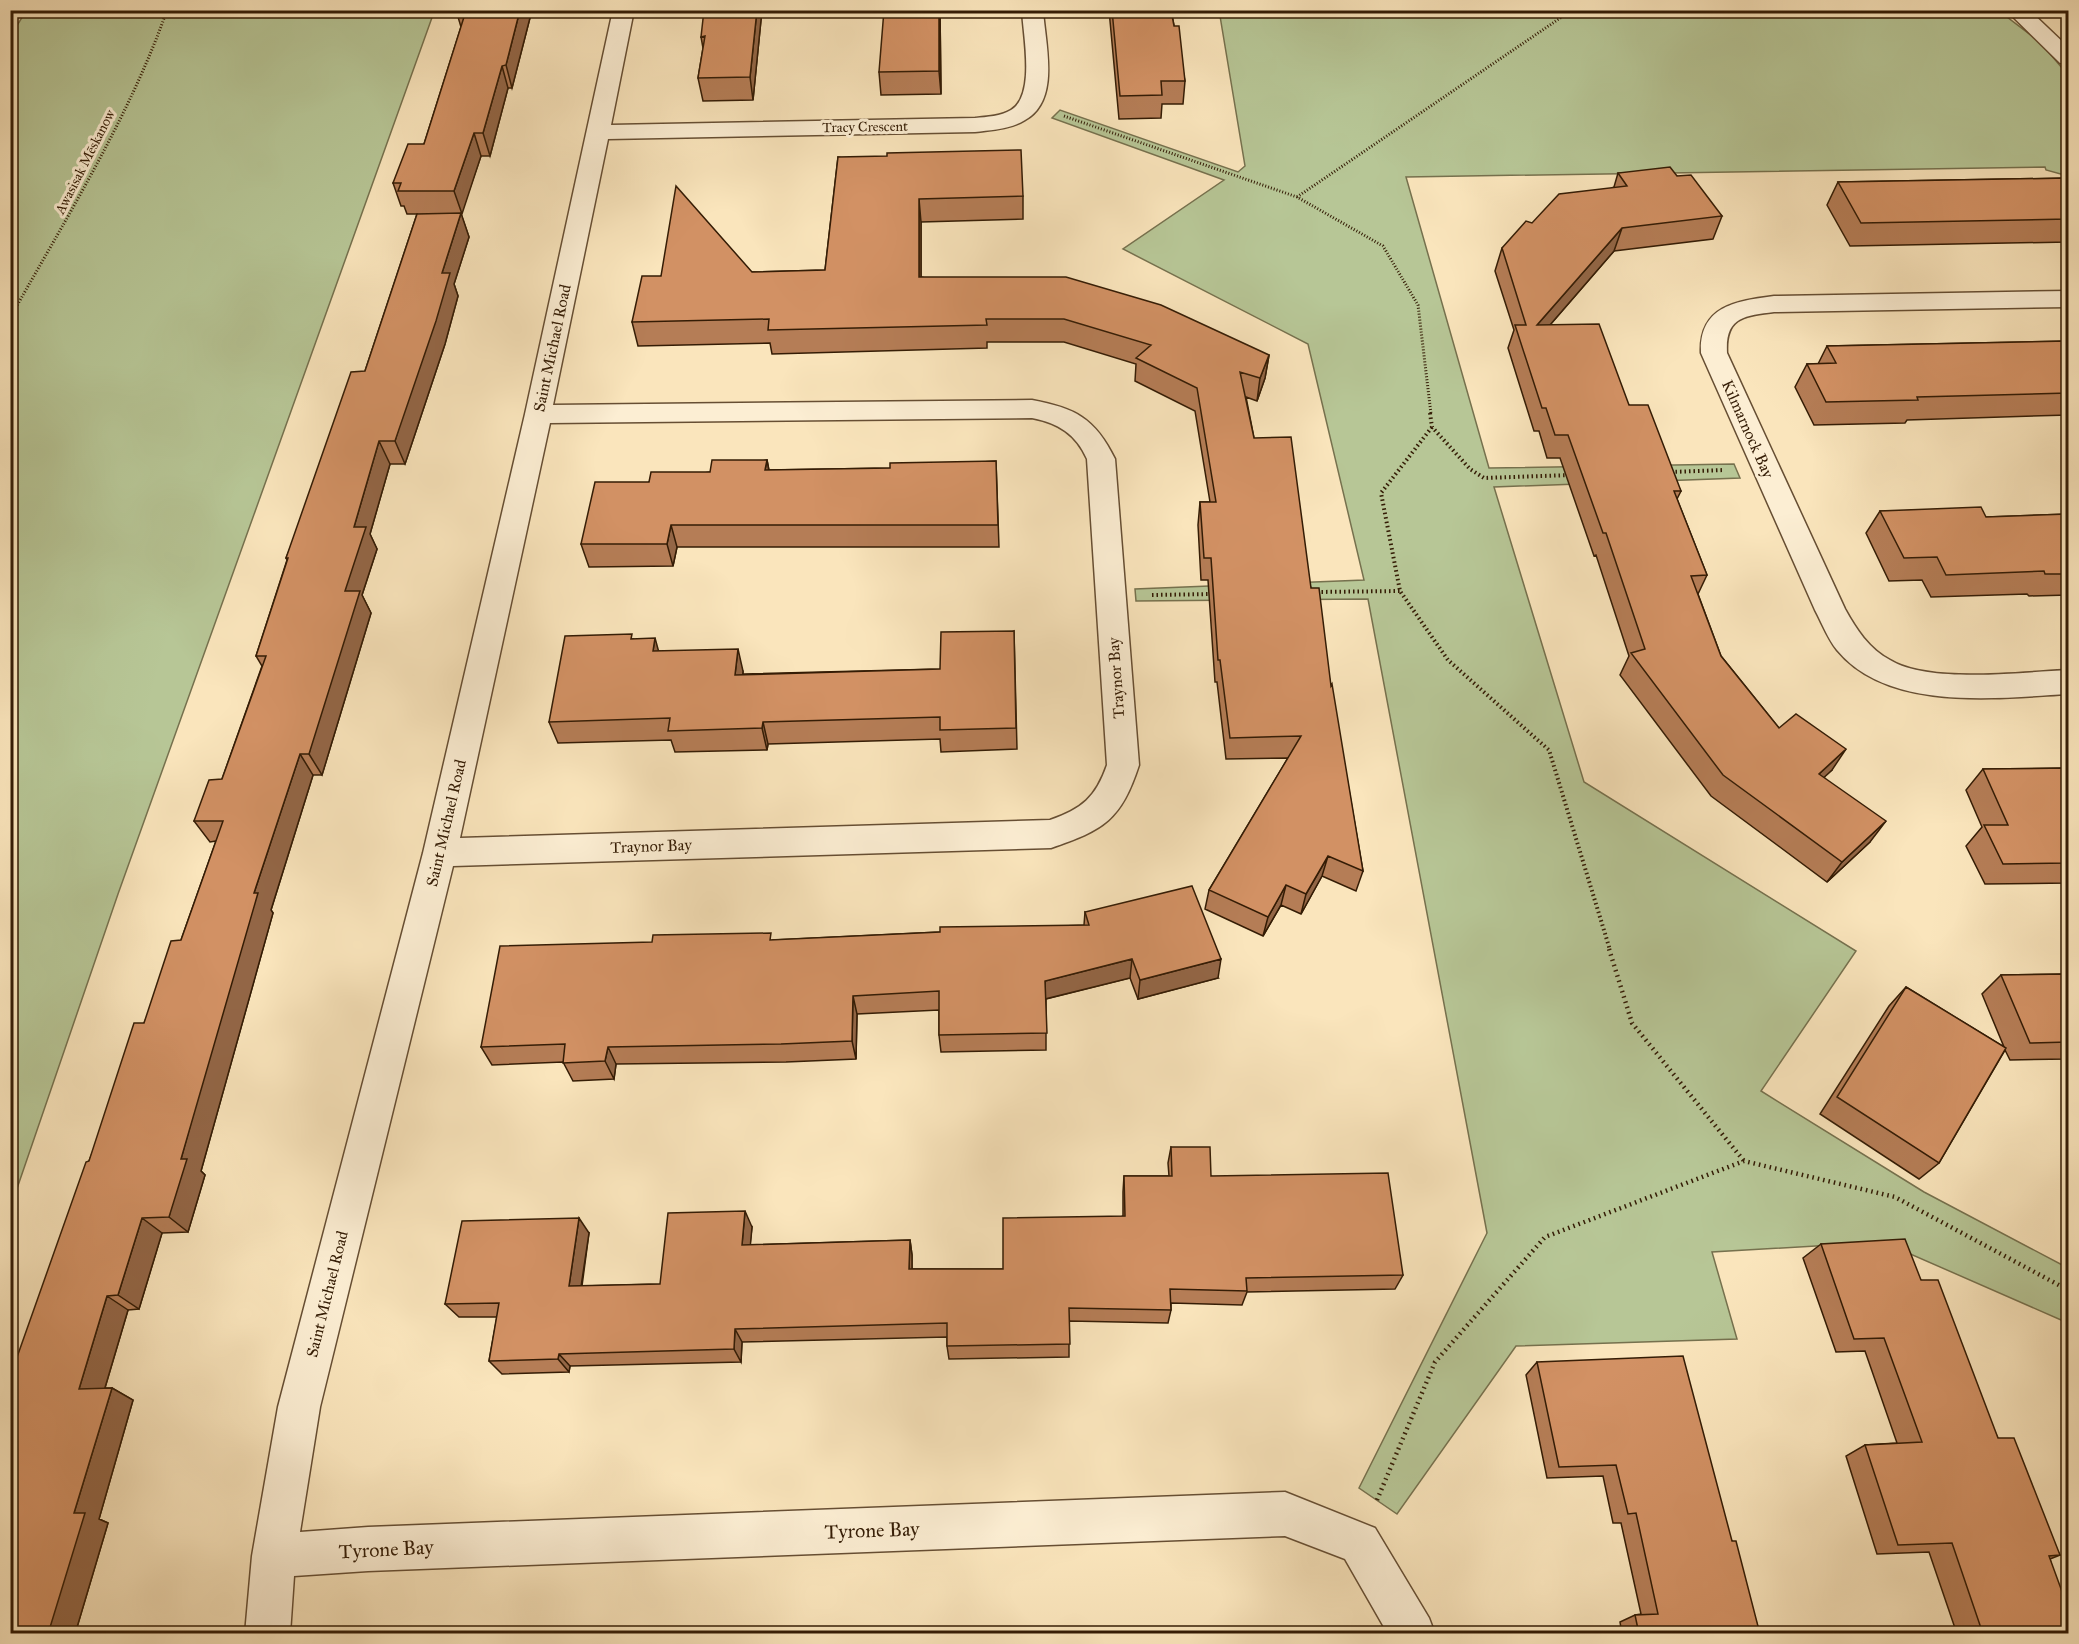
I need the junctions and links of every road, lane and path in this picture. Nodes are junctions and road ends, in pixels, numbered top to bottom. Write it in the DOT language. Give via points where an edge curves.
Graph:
graph roads {
  1 [pos="167,10"];
  2 [pos="624,10"];
  3 [pos="1032,10"];
  4 [pos="1572,10"];
  5 [pos="2016,10"];
  6 [pos="2068,58"];
  7 [pos="1024,111"];
  8 [pos="599,132"];
  9 [pos="1297,197"];
  10 [pos="2068,299"];
  11 [pos="10,318"];
  12 [pos="538,414"];
  13 [pos="1431,428"];
  14 [pos="1765,469"];
  15 [pos="1671,472"];
  16 [pos="1578,475"];
  17 [pos="1400,591"];
  18 [pos="1307,592"];
  19 [pos="1214,594"];
  20 [pos="1110,596"];
  21 [pos="2068,682"];
  22 [pos="440,853"];
  23 [pos="1744,1161"];
  24 [pos="2068,1290"];
  25 [pos="1360,1543"];
  26 [pos="274,1556"];
  27 [pos="267,1634"];
  28 [pos="1413,1634"];
  1 -- 11 [label="path, Awasisak Mēskanow" via="155,44 89,178"];
  2 -- 8 [label="street, Saint Michael Road"];
  3 -- 7 [label="street" via="1037,87"];
  4 -- 9 [label="path"];
  5 -- 6 [label="street"];
  7 -- 8 [label="street, Tracy Crescent" via="1004,120 975,125"];
  7 -- 9 [label="path" via="1054,113"];
  8 -- 12 [label="street, Saint Michael Road"];
  9 -- 13 [label="path" via="1383,246 1418,305"];
  10 -- 14 [label="street, Kilmarnock Bay" via="1774,304 1748,307 1725,316 1713,334 1714,353"];
  12 -- 20 [label="street, Traynor Bay" via="1032,409 1056,413 1076,423 1093,440 1101,459"];
  12 -- 22 [label="street, Saint Michael Road"];
  13 -- 16 [label="path" via="1470,469 1485,478"];
  13 -- 17 [label="path" via="1381,493"];
  14 -- 15 [label="path"];
  14 -- 21 [label="street, Kilmarnock Bay" via="1848,642 1879,669 1918,682 1954,686"];
  17 -- 18 [label="path"];
  17 -- 23 [label="path" via="1448,660 1549,750 1632,1023"];
  19 -- 20 [label="path"];
  20 -- 22 [label="street, Traynor Bay" via="1123,765 1115,791 1098,812 1076,825 1051,834"];
  22 -- 26 [label="street, Saint Michael Road" via="298,1407"];
  23 -- 24 [label="path" via="1894,1197"];
  23 -- 25 [label="path" via="1545,1237 1435,1362"];
  25 -- 26 [label="street, Tyrone Bay" via="1285,1514 368,1549"];
  25 -- 28 [label="street"];
  26 -- 27 [label="street, Saint Michael Road"];
}
